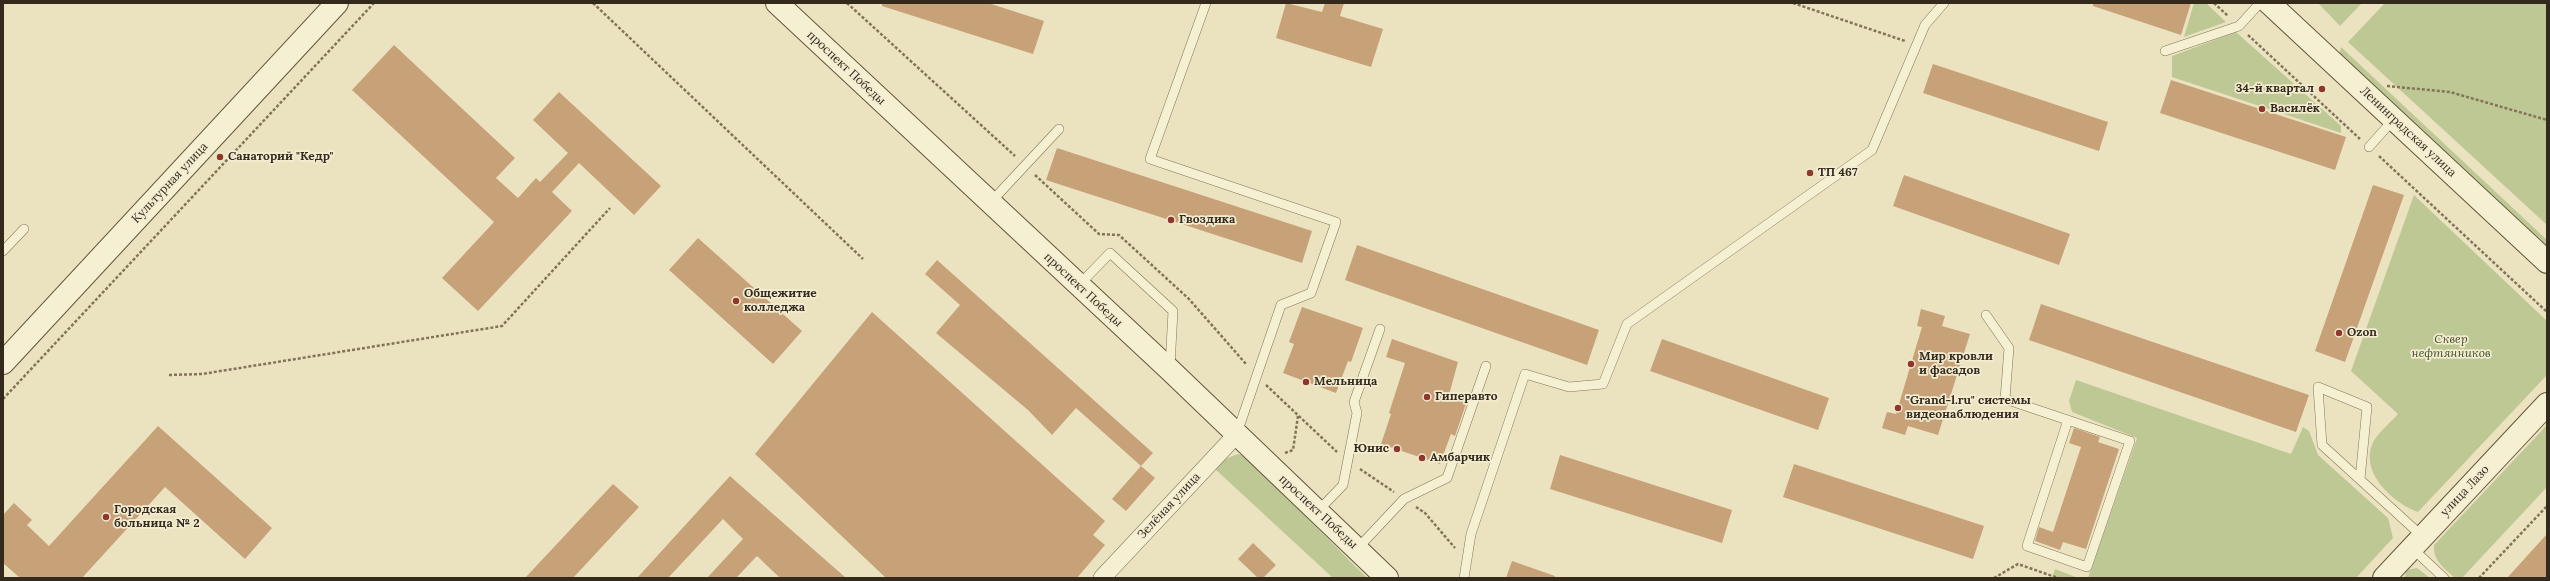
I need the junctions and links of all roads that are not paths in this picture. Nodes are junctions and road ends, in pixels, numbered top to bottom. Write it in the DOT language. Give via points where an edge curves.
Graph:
graph roads {
  1 [pos="337,3"];
  2 [pos="776,3"];
  3 [pos="1206,3"];
  4 [pos="1944,3"];
  5 [pos="2260,3"];
  6 [pos="2269,3"];
  7 [pos="2164,51"];
  8 [pos="2394,119"];
  9 [pos="1059,129"];
  10 [pos="2369,147"];
  11 [pos="990,203"];
  12 [pos="24,229"];
  13 [pos="3,252"];
  14 [pos="2547,262"];
  15 [pos="1078,286"];
  16 [pos="1986,315"];
  17 [pos="1380,329"];
  18 [pos="3,363"];
  19 [pos="1486,366"];
  20 [pos="1170,370"];
  21 [pos="2547,404"];
  22 [pos="2068,420"];
  23 [pos="1236,434"];
  24 [pos="2360,479"];
  25 [pos="1317,512"];
  26 [pos="2417,542"];
  27 [pos="1357,549"];
  28 [pos="1102,578"];
  29 [pos="1387,578"];
  30 [pos="1464,578"];
  31 [pos="2384,578"];
  32 [pos="2444,578"];
  1 -- 18 [label="street, Культурная улица"];
  2 -- 11 [label="street, проспект Победы"];
  3 -- 23 [label="lane" via="1150,159 1336,222 1311,293 1282,305"];
  4 -- 30 [label="lane" via="1925,25 1872,150 1626,324 1603,384 1569,387 1525,374 1471,534"];
  5 -- 7 [label="lane" via="2239,26"];
  6 -- 8 [label="street, Ленинградская улица"];
  8 -- 10 [label="lane"];
  8 -- 14 [label="street, Ленинградская улица"];
  9 -- 11 [label="lane"];
  11 -- 15 [label="street, проспект Победы"];
  12 -- 13 [label="lane"];
  15 -- 20 [label="street, проспект Победы"];
  15 -- 20 [label="lane" via="1110,253 1173,311"];
  16 -- 22 [label="lane" via="2009,348 2005,398"];
  17 -- 25 [label="lane" via="1354,402 1357,413 1343,485"];
  19 -- 27 [label="lane" via="1447,478 1404,498"];
  20 -- 23 [label="street, проспект Победы"];
  21 -- 26 [label="street, улица Лазо"];
  22 -- 22 [label="lane" via="2130,441 2087,567 2027,546"];
  23 -- 25 [label="street, проспект Победы"];
  23 -- 28 [label="street, Зелёная улица"];
  24 -- 24 [label="lane" via="2367,408 2318,387 2322,444"];
  24 -- 26 [label="lane"];
  25 -- 27 [label="street, проспект Победы"];
  26 -- 31 [label="street, улица Лазо"];
  26 -- 32 [label="lane"];
  27 -- 29 [label="street, проспект Победы"];
}
